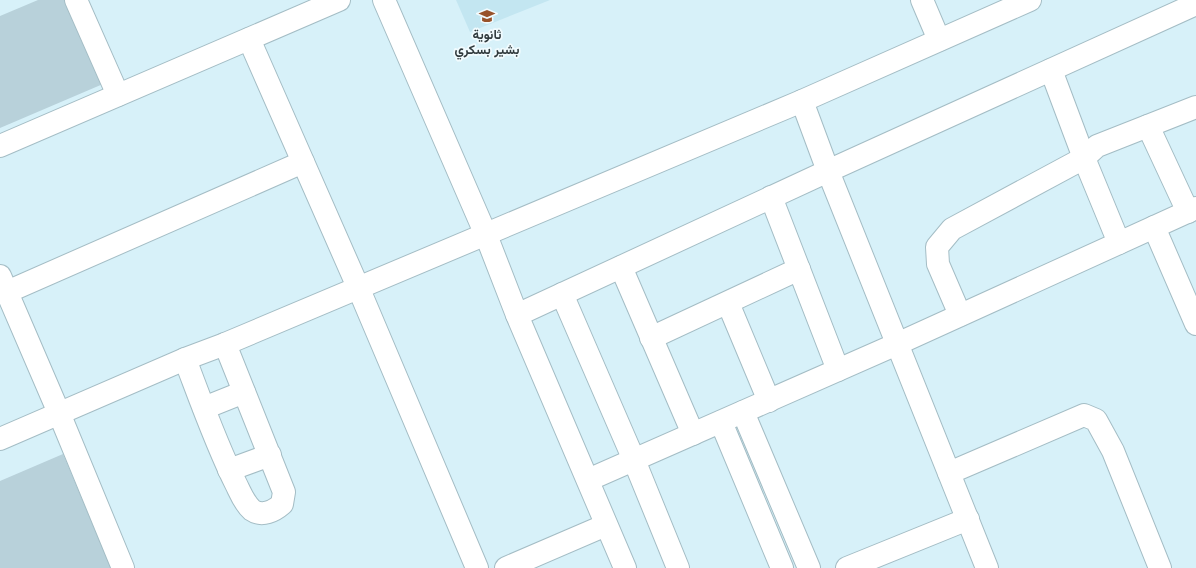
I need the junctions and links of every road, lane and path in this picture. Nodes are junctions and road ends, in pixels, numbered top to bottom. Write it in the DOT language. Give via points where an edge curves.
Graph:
graph roads {
  1 [pos="76,0"];
  2 [pos="339,0"];
  3 [pos="384,0"];
  4 [pos="922,0"];
  5 [pos="1030,0"];
  6 [pos="1196,4"];
  7 [pos="249,39"];
  8 [pos="939,40"];
  9 [pos="1051,70"];
  10 [pos="118,96"];
  11 [pos="802,101"];
  12 [pos="1196,107"];
  13 [pos="1148,126"];
  14 [pos="0,146"];
  15 [pos="1084,158"];
  16 [pos="303,162"];
  17 [pos="828,171"];
  18 [pos="771,197"];
  19 [pos="1192,210"];
  20 [pos="1154,227"];
  21 [pos="486,235"];
  22 [pos="1119,243"];
  23 [pos="621,267"];
  24 [pos="799,269"];
  25 [pos="3,284"];
  26 [pos="358,286"];
  27 [pos="562,294"];
  28 [pos="728,303"];
  29 [pos="517,315"];
  30 [pos="960,315"];
  31 [pos="1196,324"];
  32 [pos="651,338"];
  33 [pos="225,344"];
  34 [pos="898,344"];
  35 [pos="185,359"];
  36 [pos="838,370"];
  37 [pos="244,392"];
  38 [pos="769,401"];
  39 [pos="204,408"];
  40 [pos="743,412"];
  41 [pos="59,413"];
  42 [pos="721,422"];
  43 [pos="693,434"];
  44 [pos="0,439"];
  45 [pos="270,455"];
  46 [pos="634,460"];
  47 [pos="229,470"];
  48 [pos="949,473"];
  49 [pos="588,480"];
  50 [pos="968,519"];
  51 [pos="606,525"];
  52 [pos="123,568"];
  53 [pos="477,568"];
  54 [pos="506,568"];
  55 [pos="625,568"];
  56 [pos="678,568"];
  57 [pos="782,568"];
  58 [pos="809,568"];
  59 [pos="847,568"];
  60 [pos="987,568"];
  61 [pos="1160,568"];
  1 -- 10 [label="street"];
  2 -- 7 [label="street"];
  3 -- 21 [label="street"];
  4 -- 8 [label="street"];
  5 -- 8 [label="street"];
  6 -- 9 [label="street"];
  7 -- 10 [label="street"];
  7 -- 16 [label="street"];
  8 -- 11 [label="street"];
  9 -- 15 [label="street"];
  9 -- 17 [label="street"];
  10 -- 14 [label="street"];
  11 -- 17 [label="street"];
  11 -- 21 [label="street"];
  12 -- 13 [label="street"];
  13 -- 15 [label="street" via="1096,146"];
  13 -- 19 [label="street"];
  15 -- 22 [label="street"];
  15 -- 30 [label="street" via="952,229 937,246 938,264"];
  16 -- 25 [label="street"];
  16 -- 26 [label="street"];
  17 -- 18 [label="street"];
  17 -- 34 [label="street"];
  18 -- 23 [label="street"];
  18 -- 24 [label="street"];
  19 -- 20 [label="street"];
  20 -- 22 [label="street"];
  20 -- 31 [label="street"];
  21 -- 26 [label="street"];
  21 -- 29 [label="street"];
  22 -- 30 [label="street"];
  23 -- 27 [label="street"];
  23 -- 32 [label="street"];
  24 -- 28 [label="street"];
  24 -- 36 [label="street"];
  25 -- 41 [label="street"];
  26 -- 33 [label="street"];
  26 -- 53 [label="street"];
  27 -- 29 [label="street"];
  27 -- 46 [label="street"];
  28 -- 32 [label="street"];
  28 -- 38 [label="street"];
  29 -- 49 [label="street"];
  30 -- 34 [label="street"];
  32 -- 43 [label="street"];
  33 -- 35 [label="street"];
  33 -- 37 [label="street"];
  34 -- 36 [label="street"];
  34 -- 48 [label="street"];
  35 -- 39 [label="street"];
  35 -- 41 [label="street"];
  36 -- 38 [label="street"];
  37 -- 39 [label="street"];
  37 -- 45 [label="street"];
  38 -- 40 [label="street"];
  39 -- 47 [label="street"];
  40 -- 42 [label="street"];
  40 -- 58 [label="street"];
  41 -- 44 [label="street"];
  41 -- 52 [label="street"];
  42 -- 43 [label="street"];
  42 -- 57 [label="street"];
  43 -- 46 [label="street"];
  45 -- 47 [label="street"];
  45 -- 47 [label="street" via="284,492 282,504 275,510 264,514 253,511"];
  46 -- 49 [label="street"];
  46 -- 56 [label="street"];
  48 -- 50 [label="street"];
  48 -- 61 [label="street" via="1084,415 1096,420 1113,451"];
  49 -- 51 [label="street"];
  50 -- 59 [label="street"];
  50 -- 60 [label="street"];
  51 -- 54 [label="street"];
  51 -- 55 [label="street"];
}
